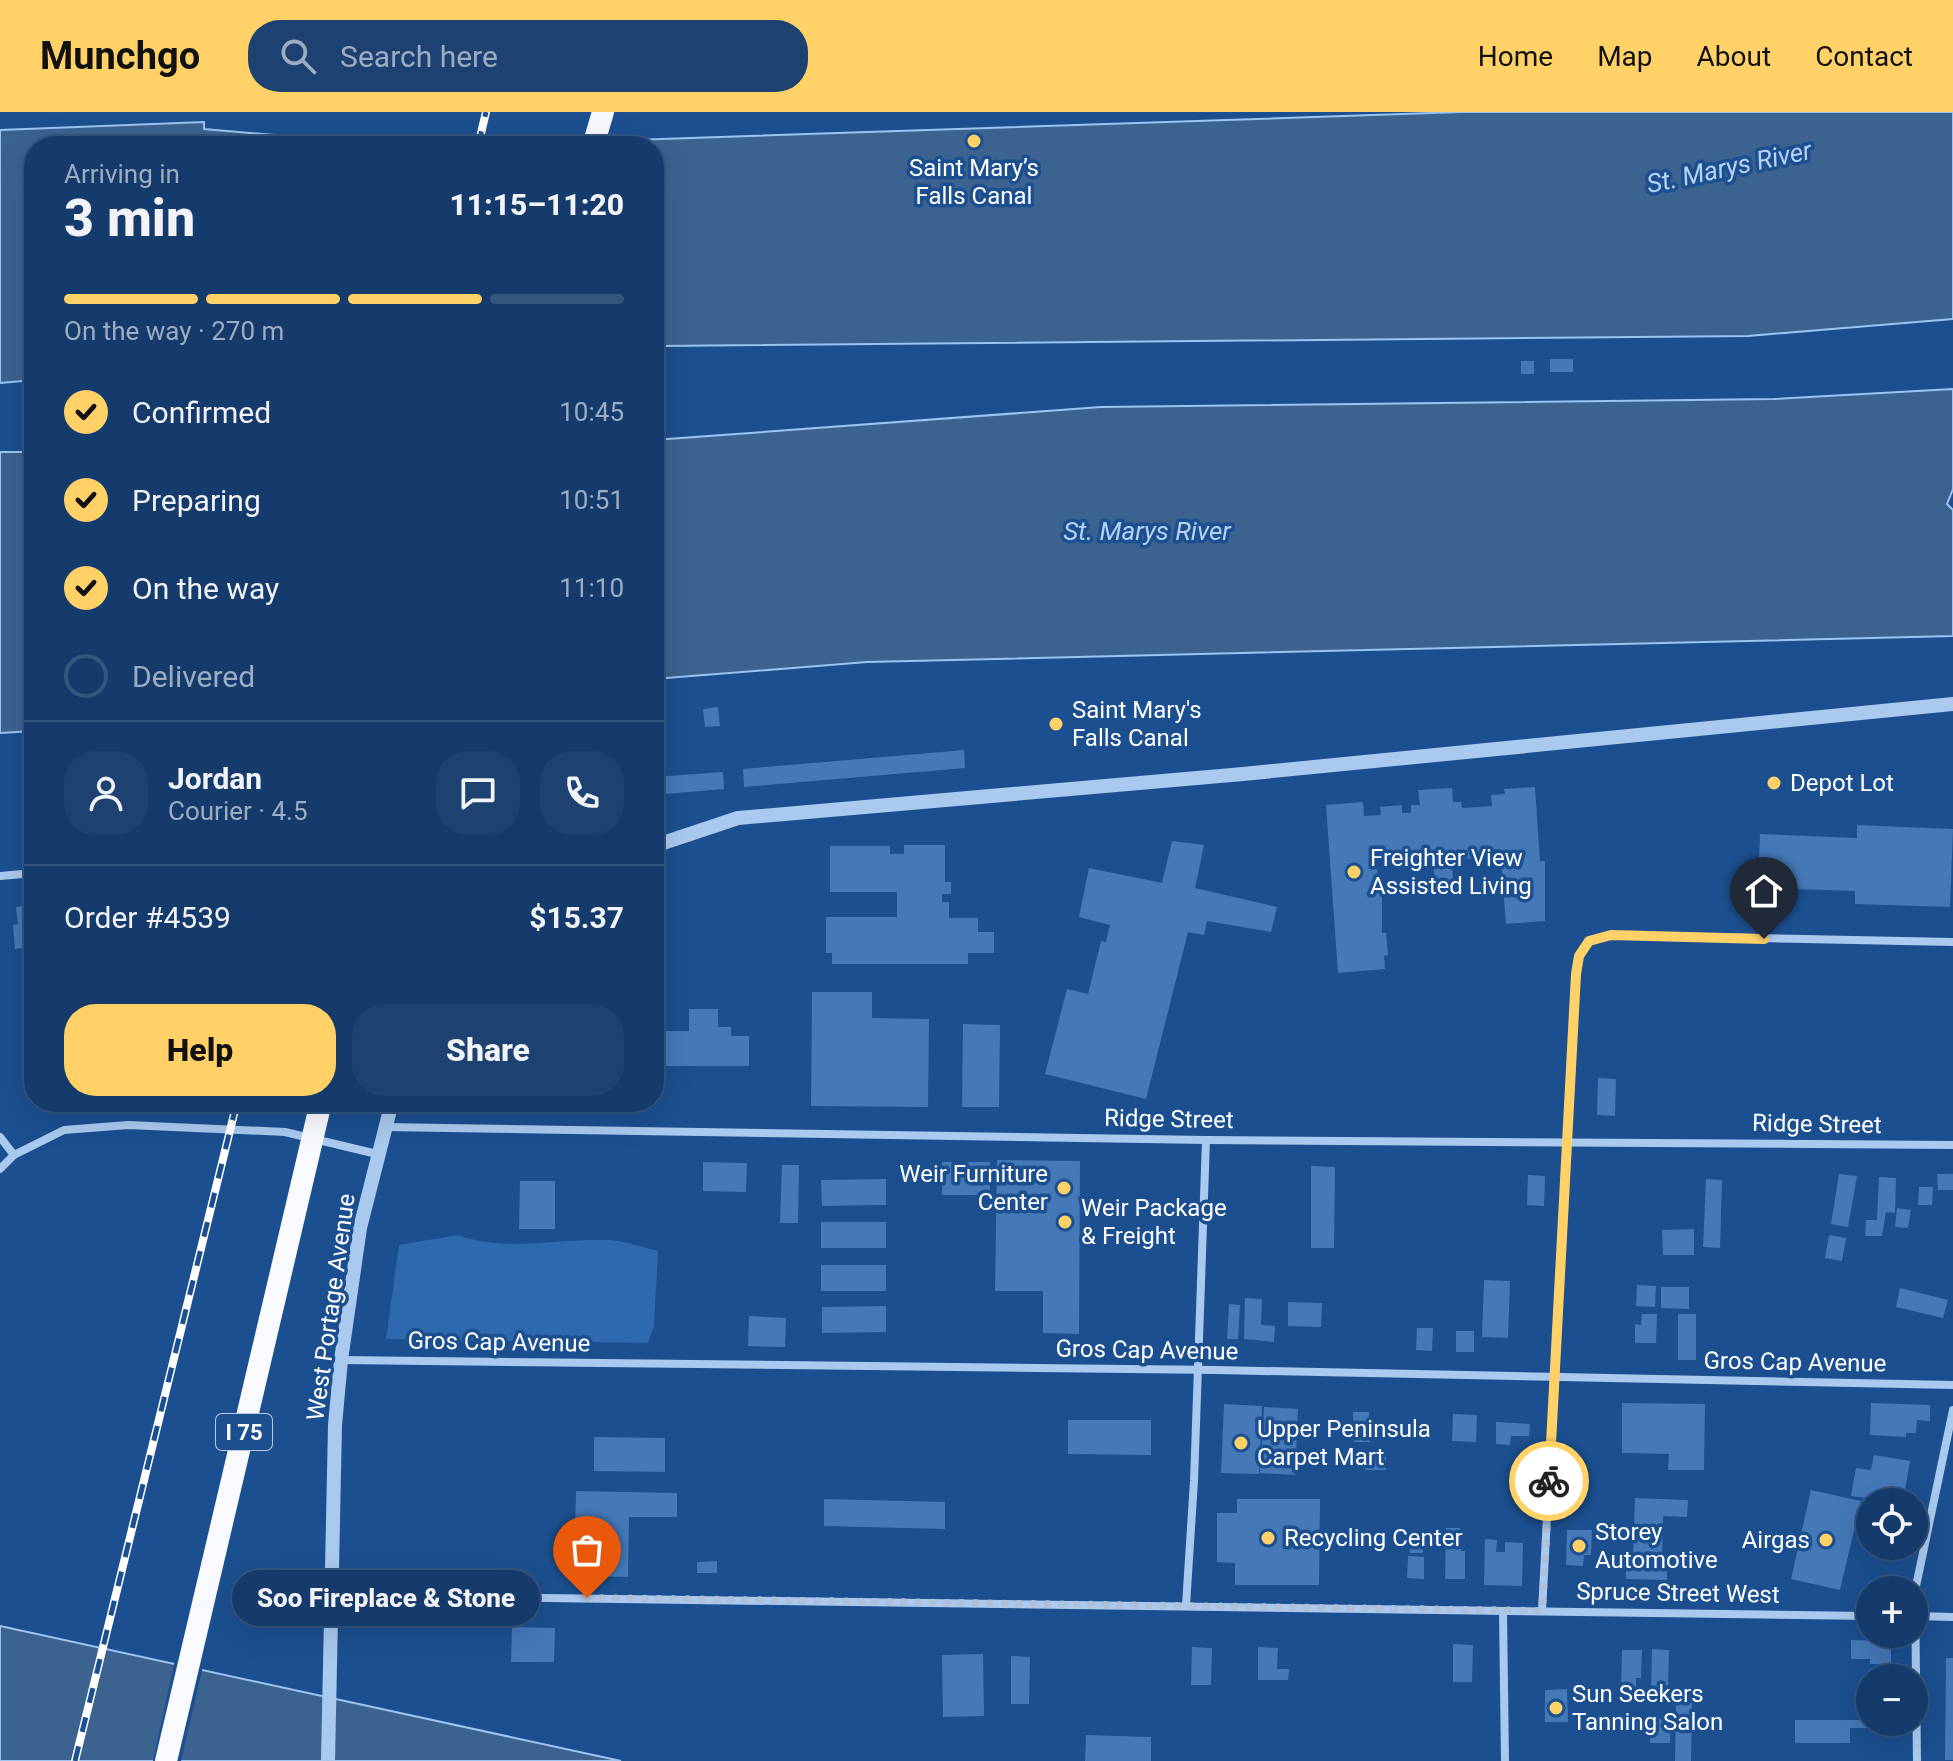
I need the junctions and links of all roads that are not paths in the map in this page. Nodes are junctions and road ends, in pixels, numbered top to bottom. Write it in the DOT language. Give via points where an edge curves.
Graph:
graph roads {
  1 [pos="603,112"];
  2 [pos="596,136"];
  3 [pos="1953,704"];
  4 [pos="664,843"];
  5 [pos="24,874"];
  6 [pos="0,876"];
  7 [pos="1953,942"];
  8 [pos="319,1112"];
  9 [pos="389,1112"];
  10 [pos="384,1127"];
  11 [pos="0,1137"];
  12 [pos="1206,1140"];
  13 [pos="1569,1142"];
  14 [pos="1953,1145"];
  15 [pos="377,1154"];
  16 [pos="14,1155"];
  17 [pos="0,1169"];
  18 [pos="341,1360"];
  19 [pos="1197,1370"];
  20 [pos="1556,1377"];
  21 [pos="1953,1385"];
  22 [pos="1953,1410"];
  23 [pos="1918,1576"];
  24 [pos="333,1595"];
  25 [pos="1186,1605"];
  26 [pos="1503,1611"];
  27 [pos="1542,1611"];
  28 [pos="1856,1616"];
  29 [pos="1928,1616"];
  30 [pos="1953,1617"];
  31 [pos="1915,1648"];
  32 [pos="166,1761"];
  33 [pos="328,1761"];
  34 [pos="1505,1761"];
  35 [pos="1917,1761"];
  1 -- 2 [label="highway"];
  3 -- 4 [label="street" via="738,818"];
  5 -- 6 [label="street"];
  7 -- 13 [label="street" via="1611,935 1589,941 1576,974"];
  8 -- 32 [label="highway, I 75, bridge"];
  9 -- 10 [label="street, West Portage Avenue"];
  10 -- 12 [label="street, Ridge Street"];
  10 -- 15 [label="street, West Portage Avenue"];
  11 -- 16 [label="street"];
  12 -- 13 [label="street, Ridge Street"];
  12 -- 19 [label="street"];
  13 -- 14 [label="street, Ridge Street"];
  13 -- 20 [label="street"];
  15 -- 16 [label="street" via="285,1132 128,1125 64,1130"];
  15 -- 18 [label="street, West Portage Avenue" via="360,1228"];
  16 -- 17 [label="street"];
  18 -- 19 [label="street, Gros Cap Avenue"];
  18 -- 24 [label="street, West Portage Avenue"];
  19 -- 20 [label="street, Gros Cap Avenue"];
  19 -- 25 [label="street"];
  20 -- 21 [label="street, Gros Cap Avenue"];
  20 -- 27 [label="street"];
  22 -- 23 [label="street"];
  24 -- 25 [label="street, Spruce Street West"];
  24 -- 33 [label="street, West Portage Avenue"];
  25 -- 26 [label="street, Spruce Street West"];
  26 -- 27 [label="street, Spruce Street West"];
  26 -- 34 [label="street"];
  27 -- 28 [label="street, Spruce Street West"];
  29 -- 30 [label="street"];
  31 -- 35 [label="street"];
}
